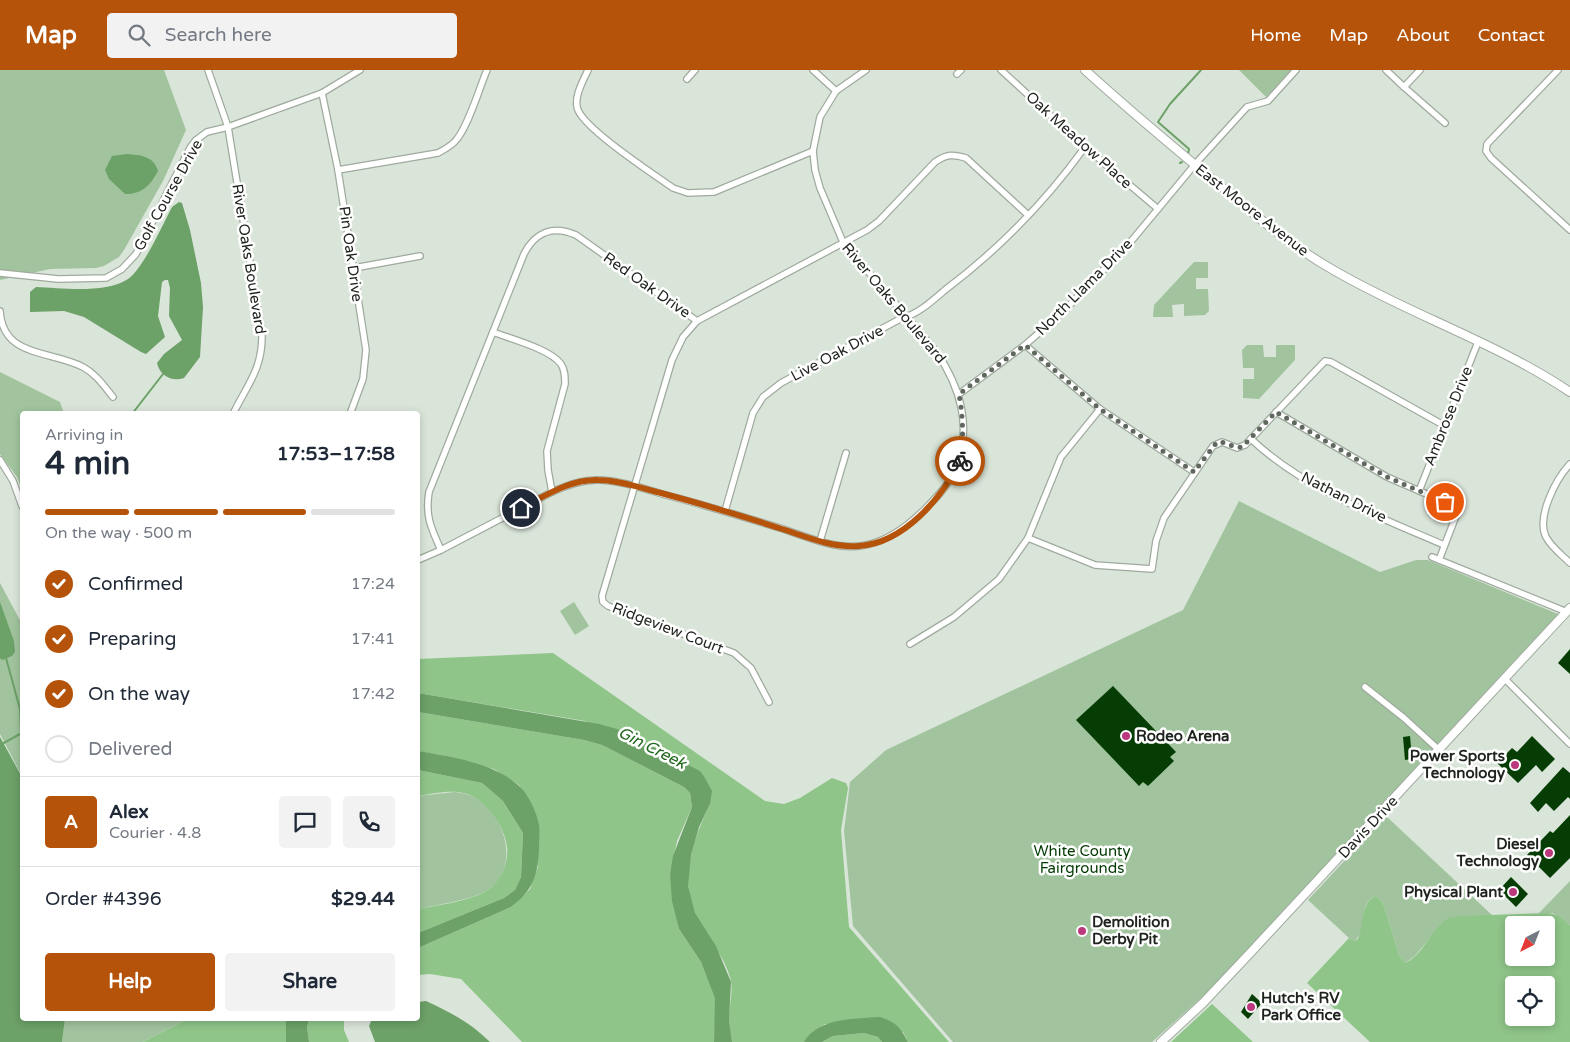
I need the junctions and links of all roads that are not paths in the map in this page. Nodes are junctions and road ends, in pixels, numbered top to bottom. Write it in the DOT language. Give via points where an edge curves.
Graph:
graph roads {
  1 [pos="208,70"];
  2 [pos="360,70"];
  3 [pos="487,70"];
  4 [pos="588,70"];
  5 [pos="695,70"];
  6 [pos="813,70"];
  7 [pos="866,70"];
  8 [pos="1001,70"];
  9 [pos="1085,70"];
  10 [pos="1296,70"];
  11 [pos="1386,70"];
  12 [pos="1420,70"];
  13 [pos="1558,70"];
  14 [pos="687,79"];
  15 [pos="1404,87"];
  16 [pos="836,91"];
  17 [pos="322,93"];
  18 [pos="1445,123"];
  19 [pos="228,127"];
  20 [pos="1085,147"];
  21 [pos="813,151"];
  22 [pos="1195,165"];
  23 [pos="338,170"];
  24 [pos="1158,209"];
  25 [pos="1028,215"];
  26 [pos="1570,230"];
  27 [pos="842,242"];
  28 [pos="420,256"];
  29 [pos="354,268"];
  30 [pos="0,273"];
  31 [pos="0,311"];
  32 [pos="907,317"];
  33 [pos="697,320"];
  34 [pos="493,332"];
  35 [pos="1478,342"];
  36 [pos="1025,345"];
  37 [pos="1570,392"];
  38 [pos="959,394"];
  39 [pos="114,397"];
  40 [pos="1100,409"];
  41 [pos="235,411"];
  42 [pos="351,411"];
  43 [pos="1276,412"];
  44 [pos="1445,426"];
  45 [pos="1251,439"];
  46 [pos="846,453"];
  47 [pos="0,460"];
  48 [pos="1570,464"];
  49 [pos="1194,472"];
  50 [pos="633,486"];
  51 [pos="1419,491"];
  52 [pos="552,492"];
  53 [pos="20,500"];
  54 [pos="726,511"];
  55 [pos="1028,538"];
  56 [pos="820,541"];
  57 [pos="1444,545"];
  58 [pos="441,550"];
  59 [pos="1432,557"];
  60 [pos="420,559"];
  61 [pos="1439,560"];
  62 [pos="1570,563"];
  63 [pos="1568,610"];
  64 [pos="910,644"];
  65 [pos="1505,679"];
  66 [pos="1365,687"];
  67 [pos="769,702"];
  68 [pos="1570,744"];
  69 [pos="1440,750"];
  70 [pos="1161,1042"];
  1 -- 19 [label="street, River Oaks Boulevard"];
  2 -- 17 [label="street, Golf Course Drive"];
  3 -- 23 [label="street" via="458,139 450,146 438,153"];
  4 -- 21 [label="street" via="578,93 578,109 592,128 673,188 688,193 714,192"];
  5 -- 14 [label="street"];
  6 -- 16 [label="street"];
  7 -- 16 [label="street, River Oaks Boulevard"];
  8 -- 20 [label="street, Oak Meadow Place"];
  9 -- 22 [label="street, East Moore Avenue"];
  10 -- 22 [label="street, North Llama Drive" via="1268,101 1246,107"];
  11 -- 15 [label="street"];
  12 -- 15 [label="street"];
  13 -- 26 [label="street" via="1487,144 1486,151"];
  15 -- 18 [label="street"];
  16 -- 21 [label="street, River Oaks Boulevard" via="820,117"];
  17 -- 19 [label="street, Golf Course Drive"];
  17 -- 23 [label="street, Pin Oak Drive"];
  19 -- 30 [label="street, Golf Course Drive" via="207,132 196,140 136,254 122,269 106,278 58,279"];
  19 -- 41 [label="street, River Oaks Boulevard" via="262,336 257,370"];
  20 -- 24 [label="street, Oak Meadow Place"];
  20 -- 25 [label="street, Live Oak Drive"];
  21 -- 27 [label="street, River Oaks Boulevard" via="820,188"];
  22 -- 24 [label="street, North Llama Drive"];
  22 -- 35 [label="street, East Moore Avenue" via="1278,234 1331,269"];
  23 -- 29 [label="street, Pin Oak Drive"];
  24 -- 36 [label="street, North Llama Drive" via="1065,310"];
  25 -- 27 [label="street, Red Oak Drive" via="966,158 945,155 879,221"];
  25 -- 32 [label="street, Live Oak Drive" via="990,254"];
  27 -- 32 [label="street, River Oaks Boulevard"];
  27 -- 33 [label="street, Red Oak Drive"];
  28 -- 29 [label="street"];
  29 -- 42 [label="street, Pin Oak Drive" via="366,350 363,379"];
  31 -- 39 [label="street" via="4,331 11,341 85,368"];
  32 -- 38 [label="street, River Oaks Boulevard" via="948,369"];
  32 -- 54 [label="street, Live Oak Drive" via="781,383 763,398 753,413"];
  33 -- 34 [label="street, Red Oak Drive" via="576,235 551,230 537,236 527,248"];
  33 -- 50 [label="street" via="683,337 672,360"];
  34 -- 52 [label="street" via="553,357 565,374 547,451"];
  34 -- 58 [label="street, Red Oak Drive" via="429,492 426,509"];
  35 -- 37 [label="street, East Moore Avenue"];
  35 -- 44 [label="street, Ambrose Drive"];
  36 -- 38 [label="street, North Llama Drive"];
  36 -- 40 [label="street"];
  38 -- 56 [label="street, River Oaks Boulevard" via="964,418 960,461 935,499 899,532 884,539 861,546"];
  40 -- 49 [label="street"];
  40 -- 55 [label="street" via="1061,457"];
  43 -- 44 [label="street" via="1325,361"];
  43 -- 45 [label="street"];
  43 -- 51 [label="street" via="1387,477"];
  44 -- 51 [label="street, Ambrose Drive"];
  45 -- 49 [label="street" via="1237,448 1217,442"];
  45 -- 57 [label="street, Nathan Drive" via="1272,459 1354,506"];
  46 -- 56 [label="street"];
  47 -- 53 [label="street" via="13,480"];
  48 -- 62 [label="street" via="1556,484 1543,520 1546,538"];
  49 -- 55 [label="street" via="1158,530 1152,569 1095,565"];
  50 -- 52 [label="street, River Oaks Boulevard" via="600,480 584,481"];
  50 -- 54 [label="street, River Oaks Boulevard"];
  50 -- 67 [label="street, Ridgeview Court" via="603,602 744,659"];
  51 -- 57 [label="street" via="1459,508"];
  52 -- 58 [label="street, River Oaks Boulevard"];
  54 -- 56 [label="street, River Oaks Boulevard"];
  55 -- 64 [label="street" via="991,587 954,617"];
  57 -- 61 [label="street"];
  58 -- 60 [label="street, River Oaks Boulevard"];
  59 -- 61 [label="street"];
  61 -- 63 [label="street"];
  63 -- 65 [label="street, Davis Drive"];
  65 -- 68 [label="street"];
  65 -- 69 [label="street, Davis Drive"];
  66 -- 69 [label="street"];
  69 -- 70 [label="street, Davis Drive" via="1203,1003"];
}
